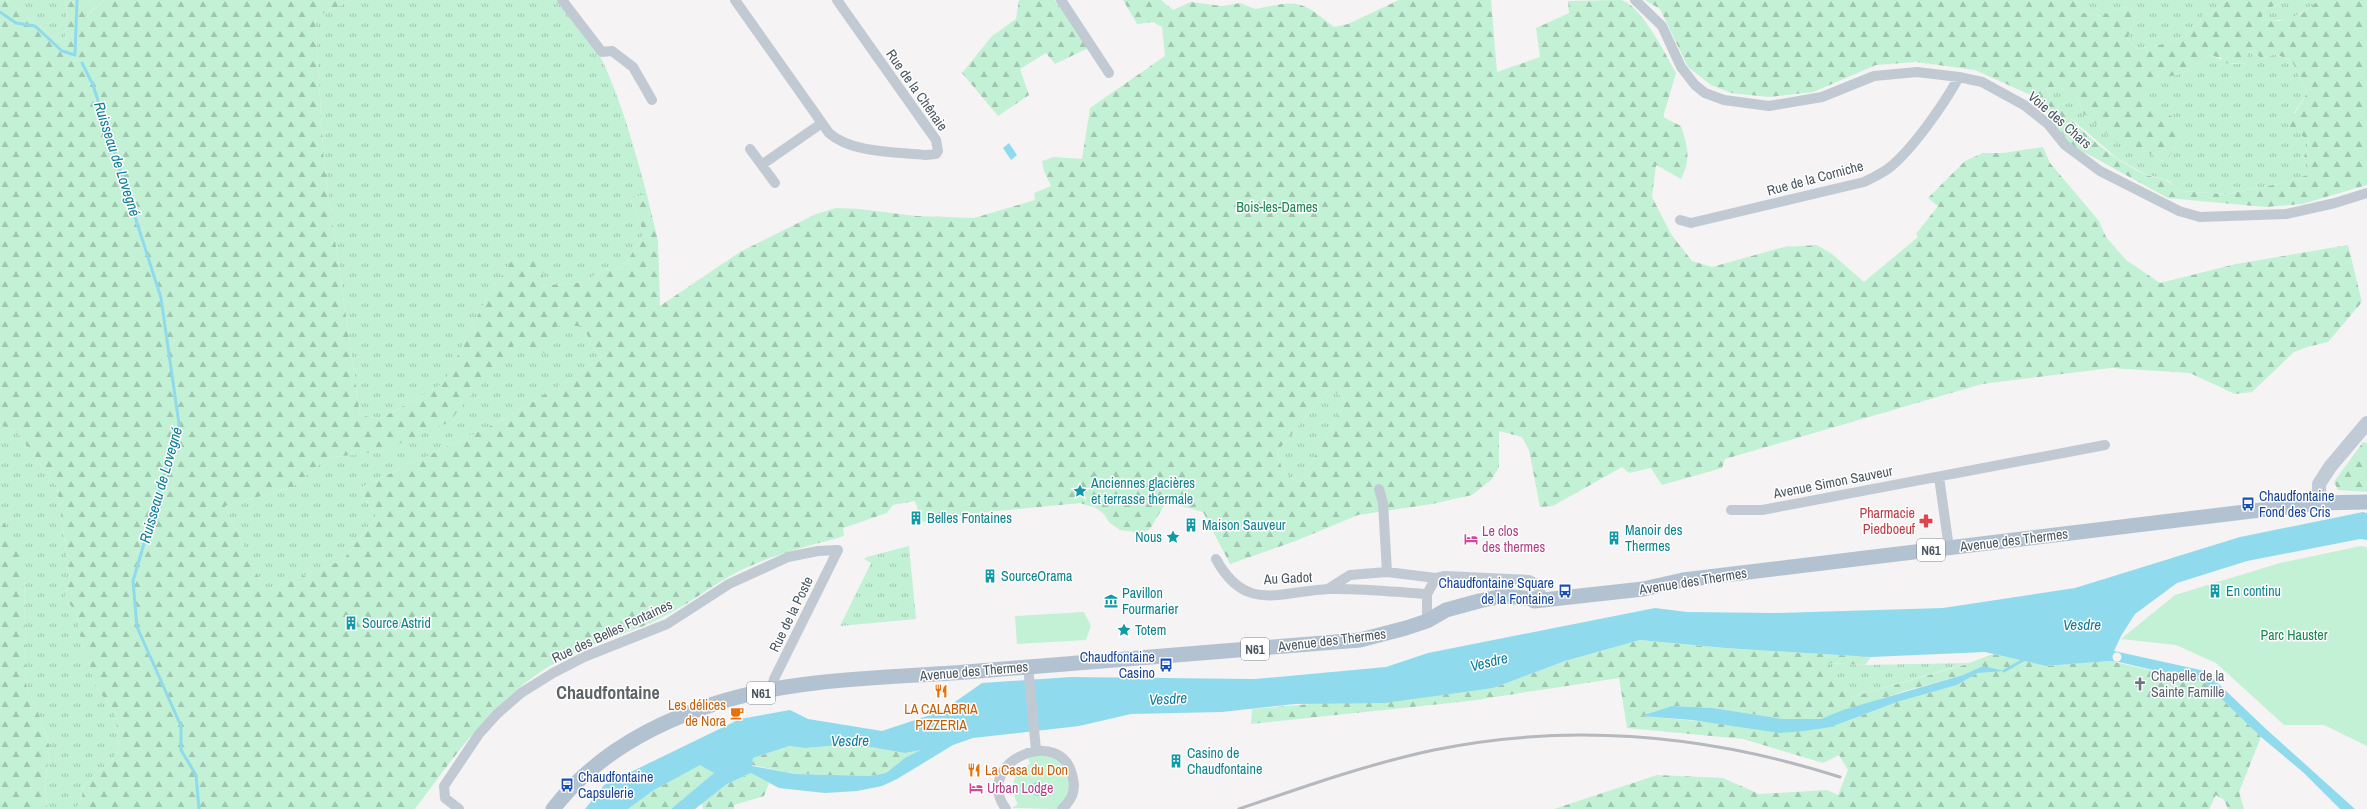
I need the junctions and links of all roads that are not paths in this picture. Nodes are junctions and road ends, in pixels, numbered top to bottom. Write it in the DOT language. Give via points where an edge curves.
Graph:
graph roads {
  1 [pos="562,0"];
  2 [pos="736,0"];
  3 [pos="837,0"];
  4 [pos="1061,0"];
  5 [pos="1635,0"];
  6 [pos="1109,73"];
  7 [pos="1959,77"];
  8 [pos="652,100"];
  9 [pos="822,123"];
  10 [pos="750,149"];
  11 [pos="763,164"];
  12 [pos="775,183"];
  13 [pos="2367,193"];
  14 [pos="1680,220"];
  15 [pos="2367,423"];
  16 [pos="2104,445"];
  17 [pos="1939,477"];
  18 [pos="1379,489"];
  19 [pos="2367,502"];
  20 [pos="2319,503"];
  21 [pos="1731,510"];
  22 [pos="1950,548"];
  23 [pos="838,550"];
  24 [pos="1216,559"];
  25 [pos="1387,572"];
  26 [pos="1436,578"];
  27 [pos="1328,589"];
  28 [pos="1427,594"];
  29 [pos="1544,600"];
  30 [pos="1427,621"];
  31 [pos="1028,666"];
  32 [pos="771,691"];
  33 [pos="1036,750"];
  34 [pos="459,809"];
  35 [pos="554,809"];
  36 [pos="1006,809"];
  37 [pos="1062,809"];
  1 -- 8 [label="street" via="602,52 612,50 633,67"];
  2 -- 9 [label="street, Rue de la Chênaie"];
  3 -- 9 [label="street, Rue de la Chênaie" via="936,140 938,151 936,154 925,155 851,146 838,142"];
  4 -- 6 [label="street"];
  5 -- 7 [label="street, Voie des Chars" via="1662,26 1681,67 1695,85 1705,93 1724,100 1769,106 1822,97 1874,76 1917,72"];
  7 -- 13 [label="street, Voie des Chars" via="1982,82 2024,105 2048,124 2065,145 2100,170 2179,211 2200,217 2286,214"];
  7 -- 14 [label="street, Rue de la Corniche" via="1909,149 1888,168 1864,182 1691,223"];
  9 -- 11 [label="street"];
  10 -- 11 [label="street"];
  11 -- 12 [label="street"];
  15 -- 20 [label="street" via="2319,484"];
  16 -- 17 [label="street, Avenue Simon Sauveur"];
  17 -- 21 [label="street, Avenue Simon Sauveur" via="1762,510"];
  17 -- 22 [label="street"];
  18 -- 25 [label="street" via="1383,503"];
  19 -- 20 [label="main road, N61"];
  20 -- 22 [label="main road, Avenue des Thermes / N61"];
  22 -- 29 [label="main road, Avenue des Thermes / N61" via="1683,580 1612,593"];
  23 -- 32 [label="street, Rue de la Poste" via="774,679"];
  23 -- 34 [label="street, Rue des Belles Fontaines" via="788,557 729,584 666,624 584,657 534,685 497,714 479,734 444,786 445,798"];
  24 -- 27 [label="street, Au Gadot" via="1233,584 1249,592 1271,596"];
  25 -- 26 [label="street, Au Gadot"];
  25 -- 27 [label="street, Au Gadot" via="1350,575"];
  26 -- 28 [label="street"];
  26 -- 29 [label="street" via="1445,576 1529,580 1537,584"];
  27 -- 28 [label="street, Au Gadot"];
  28 -- 30 [label="street"];
  29 -- 30 [label="main road, Avenue des Thermes / N61" via="1497,597 1446,610"];
  30 -- 31 [label="main road, Avenue des Thermes / N61" via="1360,640"];
  31 -- 32 [label="main road, Avenue des Thermes / N61" via="832,683"];
  31 -- 33 [label="street"];
  32 -- 35 [label="main road, Avenue des Thermes / N61" via="714,704 642,734 602,759 573,785"];
  33 -- 36 [label="street" via="1014,759 1001,776 1000,795"];
  33 -- 37 [label="street" via="1058,756 1072,771 1073,792"];
}
